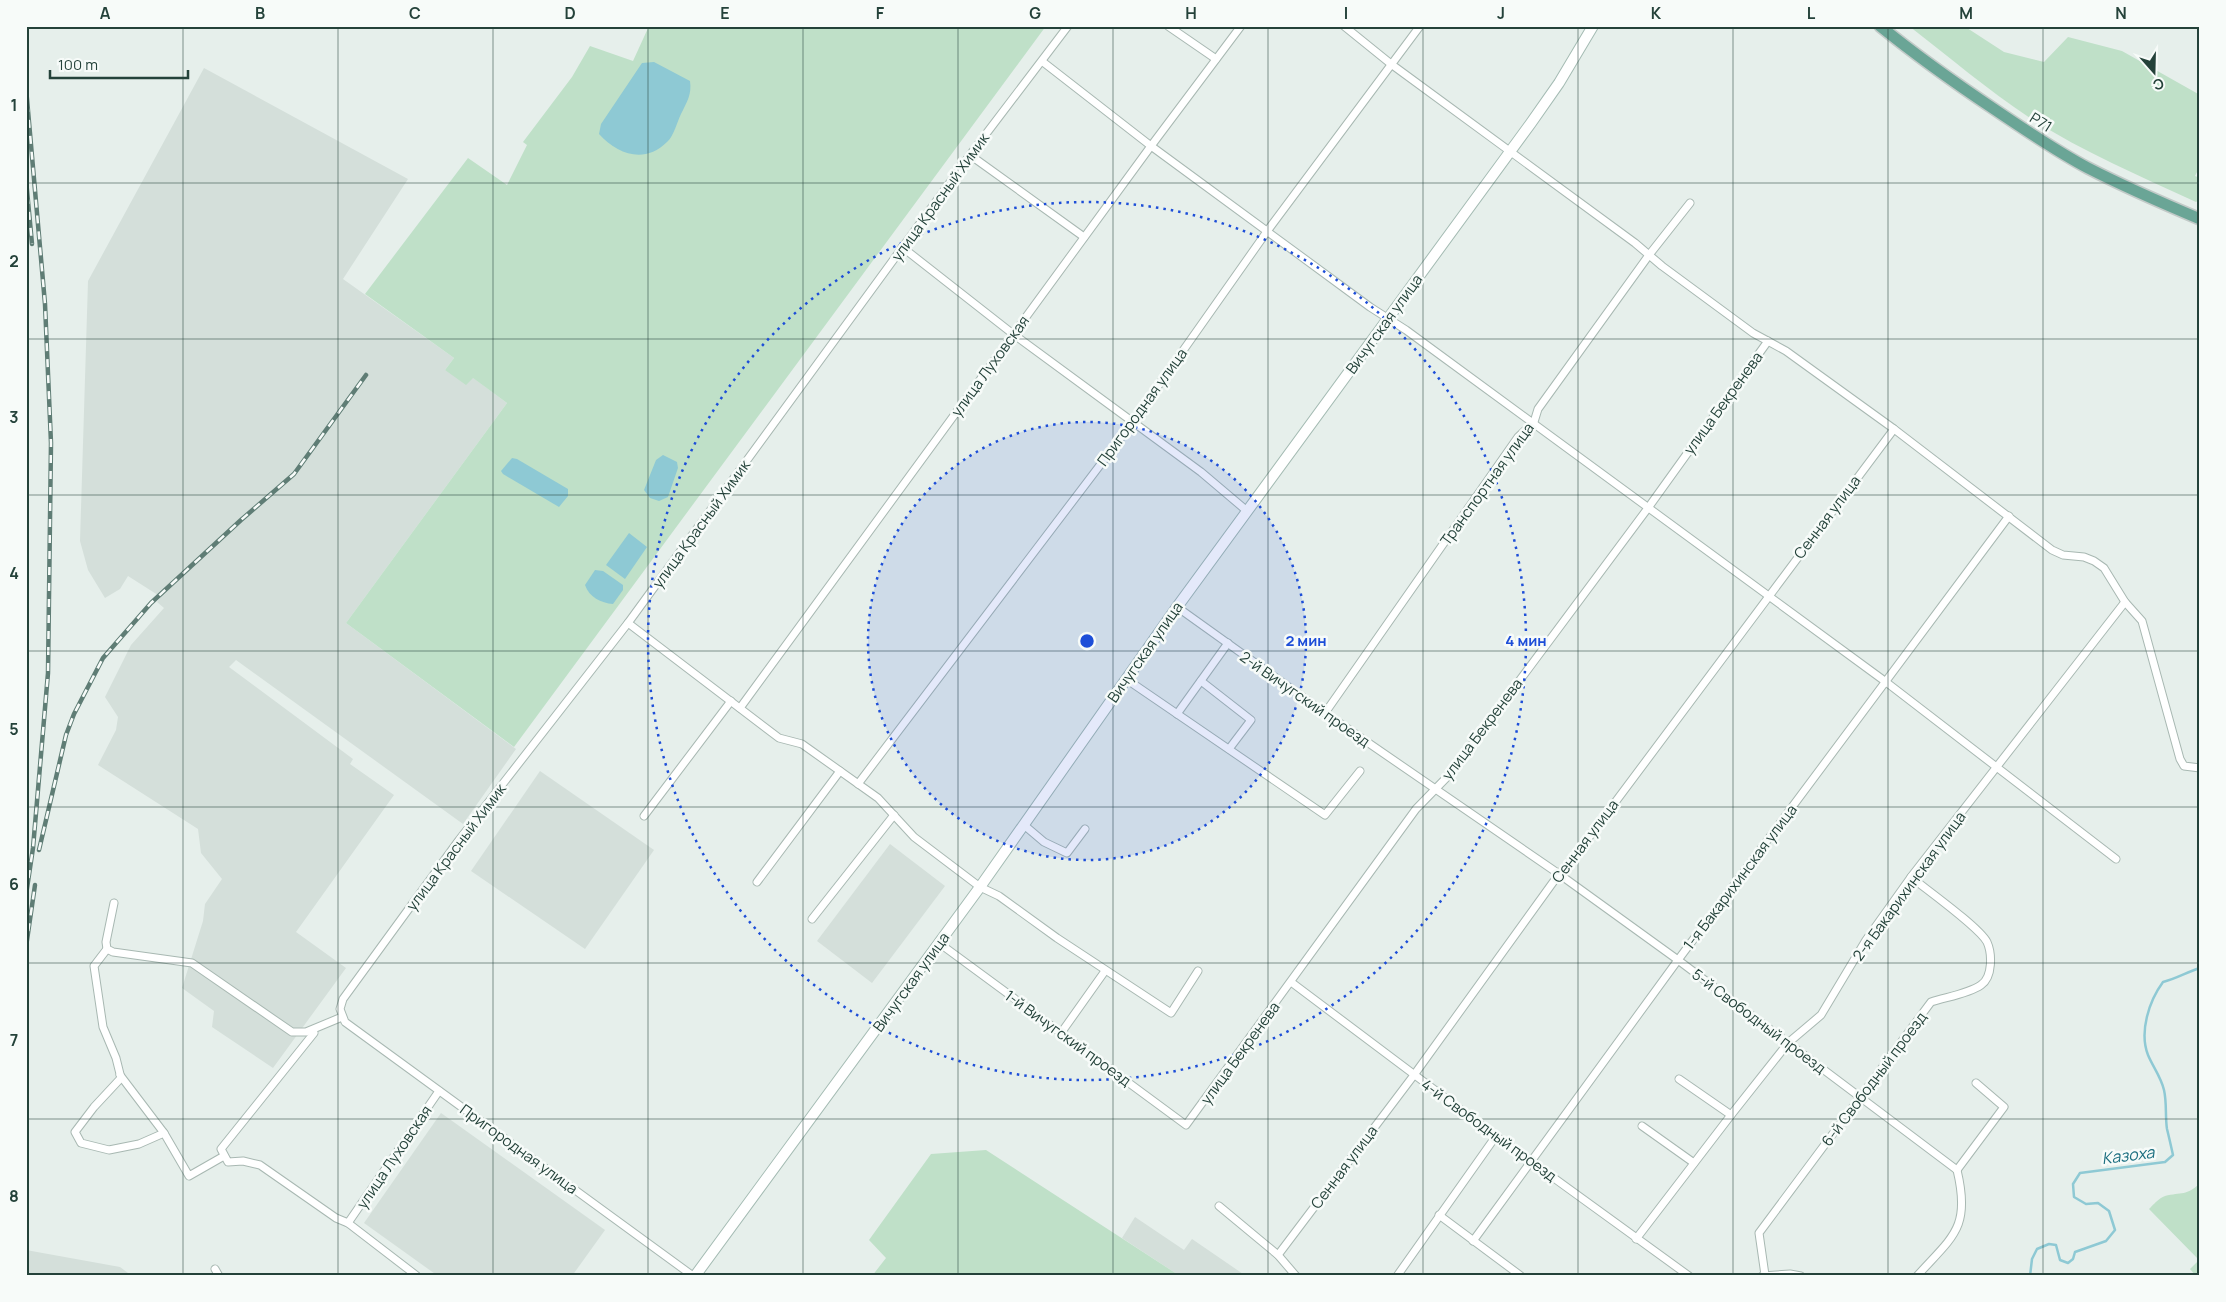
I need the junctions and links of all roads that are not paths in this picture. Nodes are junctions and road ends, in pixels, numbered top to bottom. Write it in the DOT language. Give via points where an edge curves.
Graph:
graph roads {
  1 [pos="1068,26"];
  2 [pos="1168,26"];
  3 [pos="1242,26"];
  4 [pos="1344,26"];
  5 [pos="1420,26"];
  6 [pos="1594,26"];
  7 [pos="1880,26"];
  8 [pos="1216,59"];
  9 [pos="1043,62"];
  10 [pos="1391,64"];
  11 [pos="1151,146"];
  12 [pos="1511,150"];
  13 [pos="970,155"];
  14 [pos="1690,203"];
  15 [pos="2200,219"];
  16 [pos="1268,230"];
  17 [pos="1084,237"];
  18 [pos="902,247"];
  19 [pos="1649,255"];
  20 [pos="1388,319"];
  21 [pos="1013,334"];
  22 [pos="1768,341"];
  23 [pos="1534,422"];
  24 [pos="1132,423"];
  25 [pos="1894,429"];
  26 [pos="1648,508"];
  27 [pos="1247,511"];
  28 [pos="2009,516"];
  29 [pos="1769,595"];
  30 [pos="2125,602"];
  31 [pos="1176,607"];
  32 [pos="628,623"];
  33 [pos="1228,643"];
  34 [pos="1126,679"];
  35 [pos="1201,681"];
  36 [pos="1886,682"];
  37 [pos="731,701"];
  38 [pos="740,708"];
  39 [pos="1325,713"];
  40 [pos="1177,714"];
  41 [pos="1229,749"];
  42 [pos="1996,768"];
  43 [pos="2200,768"];
  44 [pos="840,771"];
  45 [pos="1360,771"];
  46 [pos="858,784"];
  47 [pos="1435,789"];
  48 [pos="894,815"];
  49 [pos="644,816"];
  50 [pos="1024,824"];
  51 [pos="1085,830"];
  52 [pos="2116,859"];
  53 [pos="1559,874"];
  54 [pos="1911,877"];
  55 [pos="757,882"];
  56 [pos="980,887"];
  57 [pos="114,903"];
  58 [pos="812,919"];
  59 [pos="939,943"];
  60 [pos="107,949"];
  61 [pos="1678,960"];
  62 [pos="1105,971"];
  63 [pos="1198,971"];
  64 [pos="1291,982"];
  65 [pos="344,1019"];
  66 [pos="314,1033"];
  67 [pos="1062,1033"];
  68 [pos="1788,1043"];
  69 [pos="120,1075"];
  70 [pos="1414,1075"];
  71 [pos="1679,1079"];
  72 [pos="1976,1083"];
  73 [pos="439,1091"];
  74 [pos="1860,1098"];
  75 [pos="1194,1115"];
  76 [pos="1730,1115"];
  77 [pos="1642,1126"];
  78 [pos="164,1132"];
  79 [pos="1496,1136"];
  80 [pos="226,1159"];
  81 [pos="1532,1161"];
  82 [pos="1694,1163"];
  83 [pos="1957,1170"];
  84 [pos="1219,1206"];
  85 [pos="1439,1216"];
  86 [pos="348,1223"];
  87 [pos="1636,1238"];
  88 [pos="1473,1240"];
  89 [pos="1278,1255"];
  90 [pos="1763,1275"];
  91 [pos="417,1276"];
  92 [pos="694,1276"];
  93 [pos="1296,1276"];
  94 [pos="1397,1276"];
  95 [pos="1521,1276"];
  96 [pos="1689,1276"];
  97 [pos="1801,1276"];
  98 [pos="1917,1276"];
  1 -- 9 [label="street, улица Красный Химик"];
  2 -- 8 [label="street"];
  3 -- 8 [label="street, улица Луховская"];
  4 -- 10 [label="street"];
  5 -- 10 [label="street, Пригородная улица"];
  6 -- 12 [label="main road, Вичугская улица"];
  7 -- 15 [label="main road, Р71" via="1914,54 2027,132 2086,167"];
  8 -- 11 [label="street, улица Луховская"];
  9 -- 11 [label="street"];
  9 -- 13 [label="street, улица Красный Химик"];
  10 -- 12 [label="street"];
  10 -- 16 [label="street, Пригородная улица"];
  11 -- 16 [label="street"];
  11 -- 17 [label="street, улица Луховская"];
  12 -- 19 [label="street"];
  12 -- 20 [label="main road, Вичугская улица"];
  13 -- 17 [label="street"];
  13 -- 18 [label="street, улица Красный Химик"];
  14 -- 19 [label="street, Транспортная улица"];
  16 -- 20 [label="street"];
  16 -- 24 [label="street, Пригородная улица"];
  17 -- 21 [label="street, улица Луховская"];
  18 -- 21 [label="street"];
  18 -- 32 [label="street, улица Красный Химик"];
  19 -- 22 [label="street"];
  19 -- 23 [label="street, Транспортная улица" via="1538,409"];
  20 -- 23 [label="street"];
  20 -- 27 [label="main road, Вичугская улица"];
  21 -- 24 [label="street"];
  21 -- 38 [label="street, улица Луховская"];
  22 -- 25 [label="street"];
  22 -- 26 [label="street, улица Бекренева"];
  23 -- 26 [label="street"];
  23 -- 39 [label="street, Транспортная улица" via="1518,437"];
  24 -- 27 [label="street" via="1207,477"];
  24 -- 46 [label="street, Пригородная улица"];
  25 -- 28 [label="street"];
  25 -- 29 [label="street, Сенная улица"];
  26 -- 29 [label="street"];
  26 -- 47 [label="street, улица Бекренева" via="1456,766"];
  27 -- 31 [label="main road, Вичугская улица"];
  28 -- 30 [label="street" via="2052,550 2063,555 2084,557 2104,568"];
  28 -- 36 [label="street, 1-я Бакарихинская улица"];
  29 -- 36 [label="street"];
  29 -- 53 [label="street, Сенная улица"];
  30 -- 42 [label="street, 2-я Бакарихинская улица"];
  30 -- 43 [label="street" via="2142,621 2180,758 2184,766"];
  31 -- 33 [label="street, 2-й Вичугский проезд"];
  31 -- 34 [label="main road, Вичугская улица"];
  32 -- 37 [label="street"];
  32 -- 65 [label="street, улица Красный Химик" via="459,840 349,991 340,1009"];
  33 -- 35 [label="street"];
  33 -- 39 [label="street, 2-й Вичугский проезд"];
  34 -- 40 [label="street"];
  34 -- 50 [label="main road, Вичугская улица"];
  35 -- 40 [label="street"];
  35 -- 41 [label="street" via="1251,720"];
  36 -- 42 [label="street"];
  36 -- 61 [label="street, 1-я Бакарихинская улица"];
  37 -- 38 [label="street"];
  37 -- 49 [label="street"];
  38 -- 44 [label="street" via="779,738 802,744"];
  39 -- 47 [label="street, 2-й Вичугский проезд"];
  40 -- 41 [label="street"];
  41 -- 45 [label="street" via="1325,815"];
  42 -- 52 [label="street"];
  42 -- 54 [label="street, 2-я Бакарихинская улица"];
  44 -- 46 [label="street"];
  44 -- 55 [label="street"];
  46 -- 48 [label="street"];
  47 -- 53 [label="street, 5-й Свободный проезд"];
  47 -- 64 [label="street, улица Бекренева" via="1416,809"];
  48 -- 56 [label="street" via="914,836"];
  48 -- 58 [label="street"];
  50 -- 51 [label="street" via="1044,842 1067,853"];
  50 -- 56 [label="main road, Вичугская улица"];
  53 -- 61 [label="street, 5-й Свободный проезд"];
  53 -- 70 [label="street, Сенная улица"];
  54 -- 68 [label="street, 2-я Бакарихинская улица" via="1866,940 1821,1015"];
  54 -- 74 [label="street, 6-й Свободный проезд" via="1987,942 1990,970 1982,984 1931,1002"];
  56 -- 59 [label="main road, Вичугская улица"];
  56 -- 62 [label="street" via="999,896"];
  57 -- 60 [label="street"];
  59 -- 67 [label="street, 1-й Вичугский проезд"];
  59 -- 92 [label="main road, Вичугская улица"];
  60 -- 65 [label="street" via="192,963 292,1032 306,1032"];
  60 -- 69 [label="street" via="94,966 103,1027"];
  61 -- 68 [label="street, 5-й Свободный проезд"];
  61 -- 81 [label="street, 1-я Бакарихинская улица"];
  62 -- 63 [label="street" via="1171,1013"];
  62 -- 67 [label="street"];
  64 -- 70 [label="street, 4-й Свободный проезд"];
  64 -- 75 [label="street, улица Бекренева"];
  65 -- 73 [label="street, Пригородная улица"];
  66 -- 80 [label="street" via="221,1149"];
  67 -- 75 [label="street, 1-й Вичугский проезд" via="1186,1125"];
  68 -- 74 [label="street, 5-й Свободный проезд"];
  68 -- 76 [label="street, 2-я Бакарихинская улица"];
  69 -- 78 [label="street"];
  69 -- 78 [label="street" via="121,1078 75,1132 81,1143 109,1150 139,1144"];
  70 -- 79 [label="street, 4-й Свободный проезд"];
  70 -- 89 [label="street, Сенная улица"];
  71 -- 76 [label="street"];
  72 -- 83 [label="street" via="2004,1107"];
  73 -- 86 [label="street, улица Луховская"];
  73 -- 92 [label="street, Пригородная улица"];
  74 -- 83 [label="street, 5-й Свободный проезд"];
  74 -- 90 [label="street, 6-й Свободный проезд" via="1759,1233"];
  76 -- 82 [label="street, 2-я Бакарихинская улица"];
  77 -- 82 [label="street"];
  78 -- 80 [label="street" via="189,1176"];
  79 -- 81 [label="street, 4-й Свободный проезд"];
  79 -- 85 [label="street"];
  80 -- 86 [label="street" via="260,1166"];
  81 -- 87 [label="street, 4-й Свободный проезд"];
  81 -- 88 [label="street, 1-я Бакарихинская улица"];
  82 -- 87 [label="street, 2-я Бакарихинская улица"];
  83 -- 98 [label="street" via="1962,1190 1961,1220 1956,1234"];
  84 -- 89 [label="street"];
  85 -- 88 [label="street"];
  85 -- 94 [label="street"];
  86 -- 91 [label="street"];
  87 -- 96 [label="street, 4-й Свободный проезд"];
  88 -- 95 [label="street"];
  89 -- 93 [label="street"];
  90 -- 97 [label="street"];
}
